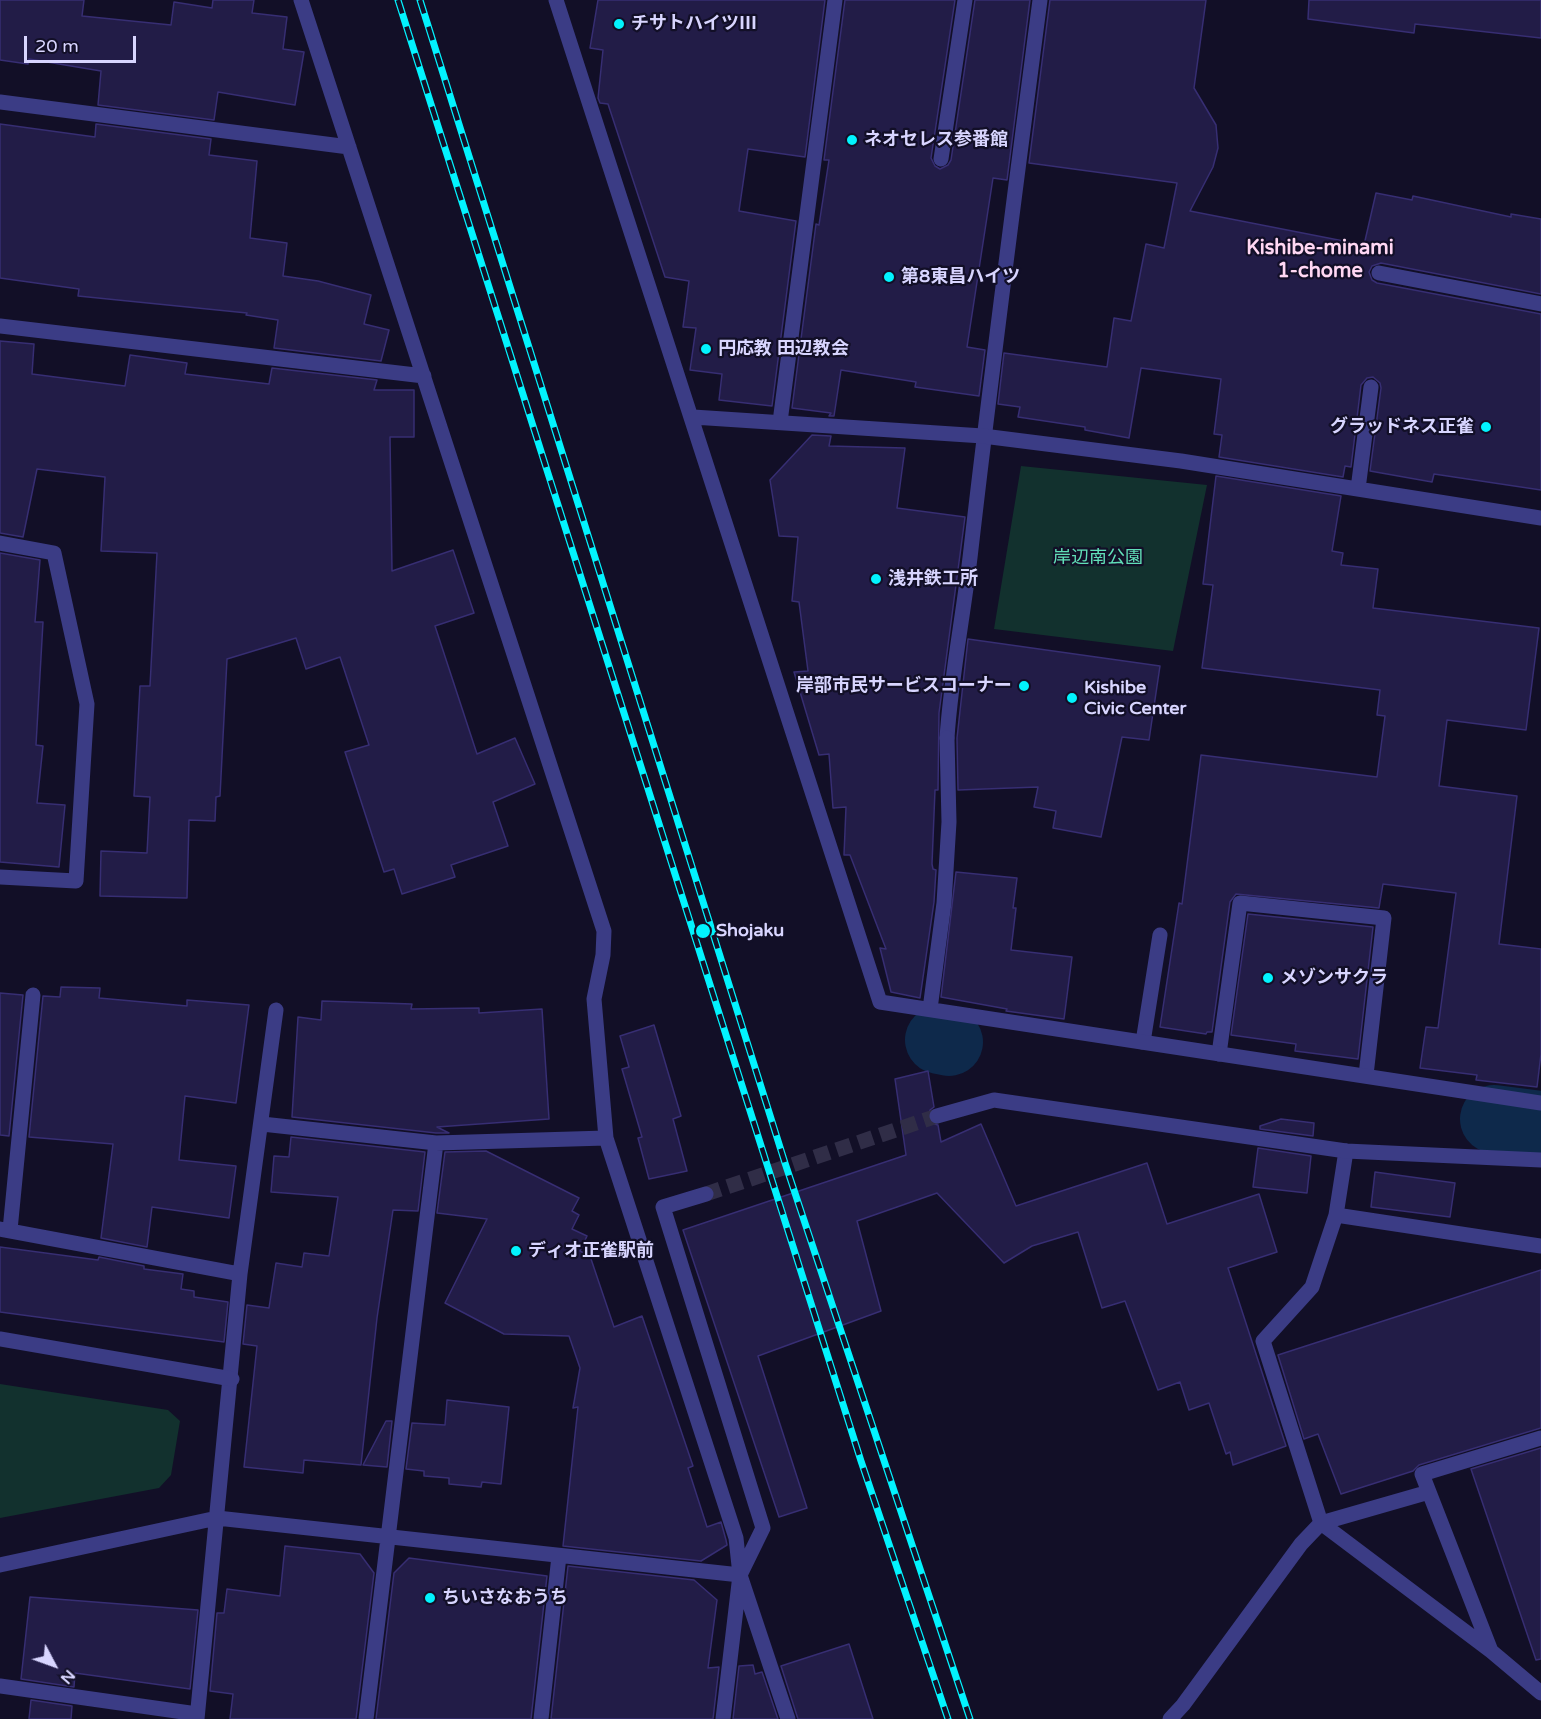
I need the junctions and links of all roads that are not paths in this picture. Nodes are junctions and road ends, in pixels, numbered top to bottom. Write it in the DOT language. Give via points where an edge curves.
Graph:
graph roads {
  1 [pos="301,0"];
  2 [pos="556,0"];
  3 [pos="835,0"];
  4 [pos="965,0"];
  5 [pos="1040,0"];
  6 [pos="0,102"];
  7 [pos="349,147"];
  8 [pos="941,159"];
  9 [pos="1379,273"];
  10 [pos="1541,304"];
  11 [pos="0,326"];
  12 [pos="424,376"];
  13 [pos="1371,387"];
  14 [pos="693,417"];
  15 [pos="780,422"];
  16 [pos="983,436"];
  17 [pos="1358,489"];
  18 [pos="1541,518"];
  19 [pos="0,543"];
  20 [pos="0,877"];
  21 [pos="1160,935"];
  22 [pos="33,995"];
  23 [pos="930,1009"];
  24 [pos="276,1010"];
  25 [pos="1143,1042"];
  26 [pos="1219,1054"];
  27 [pos="1366,1076"];
  28 [pos="1541,1102"];
  29 [pos="937,1116"];
  30 [pos="262,1124"];
  31 [pos="606,1138"];
  32 [pos="436,1143"];
  33 [pos="1346,1151"];
  34 [pos="1541,1160"];
  35 [pos="706,1194"];
  36 [pos="1336,1215"];
  37 [pos="5,1230"];
  38 [pos="1541,1246"];
  39 [pos="240,1274"];
  40 [pos="0,1339"];
  41 [pos="232,1379"];
  42 [pos="1541,1438"];
  43 [pos="1429,1492"];
  44 [pos="217,1518"];
  45 [pos="1321,1523"];
  46 [pos="387,1538"];
  47 [pos="559,1556"];
  48 [pos="0,1565"];
  49 [pos="740,1575"];
  50 [pos="1491,1651"];
  51 [pos="0,1686"];
  52 [pos="1541,1694"];
  53 [pos="197,1716"];
  54 [pos="366,1719"];
  55 [pos="541,1719"];
  56 [pos="723,1719"];
  57 [pos="788,1719"];
  58 [pos="1170,1719"];
  1 -- 7 [label="street"];
  2 -- 14 [label="street"];
  3 -- 15 [label="street"];
  4 -- 8 [label="street"];
  5 -- 16 [label="street"];
  6 -- 7 [label="street"];
  7 -- 12 [label="street"];
  9 -- 10 [label="street"];
  11 -- 12 [label="street"];
  12 -- 31 [label="street" via="604,931 594,999"];
  13 -- 17 [label="street"];
  14 -- 15 [label="street"];
  14 -- 23 [label="street" via="880,1002"];
  15 -- 16 [label="street"];
  16 -- 17 [label="street"];
  16 -- 23 [label="street" via="971,552 950,688 949,833"];
  17 -- 18 [label="street"];
  19 -- 20 [label="street" via="54,553 87,704 76,881"];
  21 -- 25 [label="street"];
  22 -- 37 [label="street"];
  23 -- 25 [label="street"];
  24 -- 30 [label="street"];
  25 -- 26 [label="street"];
  26 -- 27 [label="street"];
  26 -- 27 [label="street" via="1240,903 1384,918"];
  27 -- 28 [label="street"];
  29 -- 33 [label="street" via="994,1100"];
  30 -- 32 [label="street"];
  30 -- 39 [label="street"];
  31 -- 32 [label="street"];
  31 -- 49 [label="street" via="736,1538"];
  32 -- 46 [label="street"];
  33 -- 34 [label="street"];
  33 -- 36 [label="street"];
  35 -- 49 [label="street" via="663,1207 763,1528"];
  36 -- 38 [label="street"];
  36 -- 45 [label="street" via="1312,1287 1263,1341"];
  37 -- 39 [label="street"];
  39 -- 41 [label="street"];
  40 -- 41 [label="street"];
  41 -- 44 [label="street"];
  42 -- 43 [label="street" via="1422,1474"];
  43 -- 45 [label="street"];
  43 -- 50 [label="street"];
  44 -- 46 [label="street"];
  44 -- 48 [label="street"];
  44 -- 53 [label="street"];
  45 -- 50 [label="street"];
  45 -- 58 [label="street" via="1301,1544"];
  46 -- 47 [label="street"];
  46 -- 54 [label="street"];
  47 -- 49 [label="street"];
  47 -- 55 [label="street"];
  49 -- 56 [label="street"];
  49 -- 57 [label="street"];
  50 -- 52 [label="street"];
  51 -- 53 [label="street"];
}
